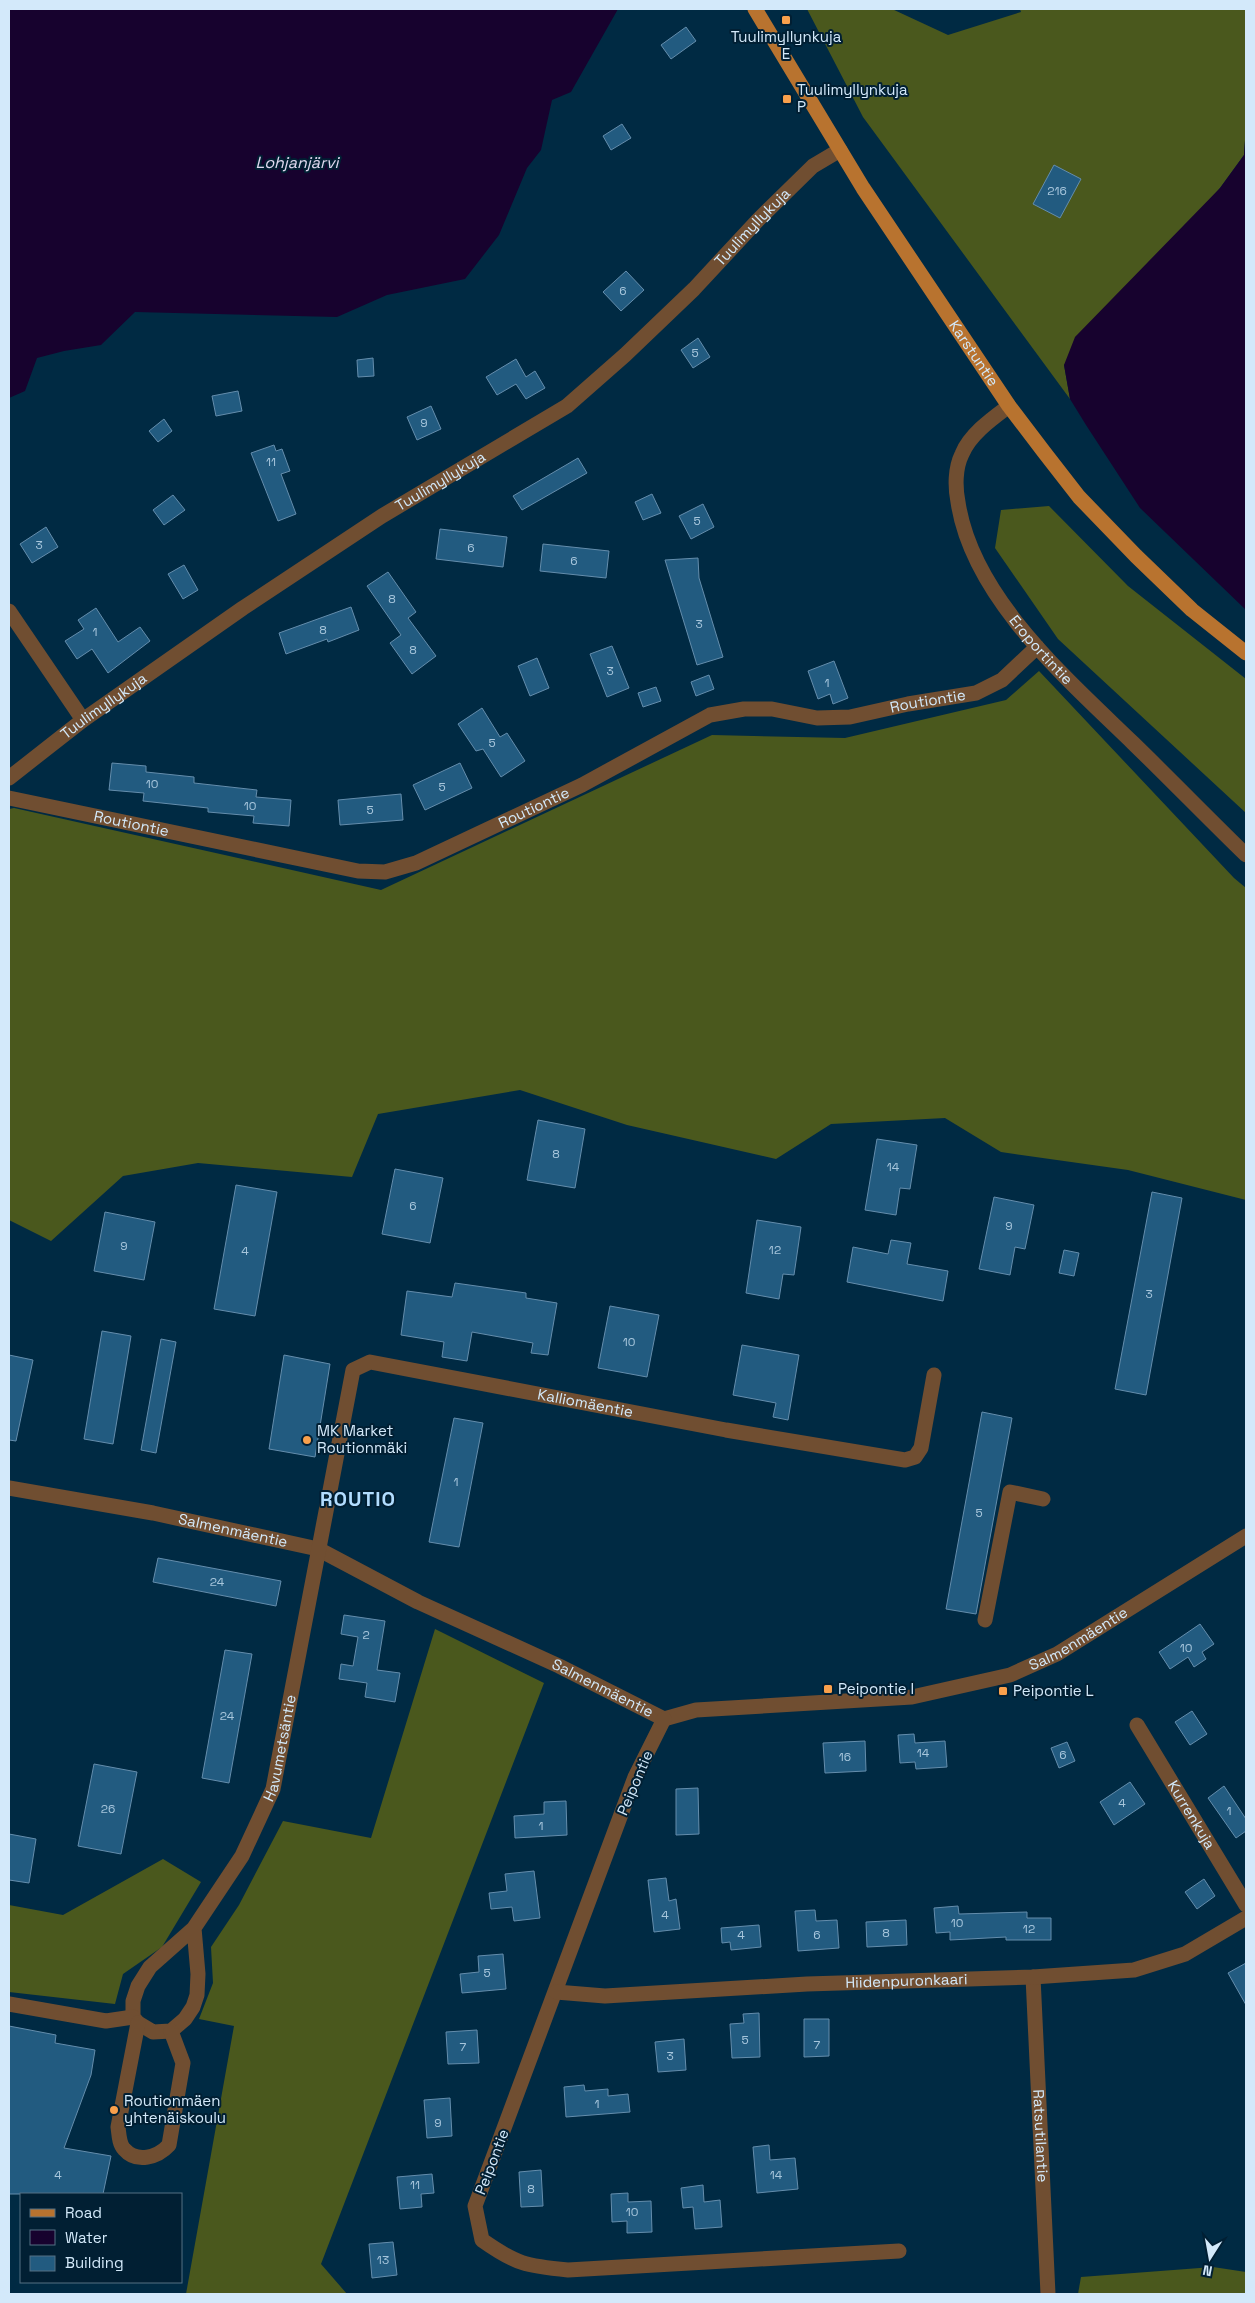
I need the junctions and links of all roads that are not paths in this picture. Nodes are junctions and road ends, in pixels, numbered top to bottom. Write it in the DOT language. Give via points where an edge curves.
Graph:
graph roads {
  1 [pos="755,9"];
  2 [pos="840,150"];
  3 [pos="1009,406"];
  4 [pos="9,611"];
  5 [pos="1037,647"];
  6 [pos="1246,653"];
  7 [pos="84,720"];
  8 [pos="9,778"];
  9 [pos="9,798"];
  10 [pos="1246,855"];
  11 [pos="934,1375"];
  12 [pos="9,1488"];
  13 [pos="1043,1499"];
  14 [pos="1246,1536"];
  15 [pos="318,1549"];
  16 [pos="985,1620"];
  17 [pos="664,1719"];
  18 [pos="1137,1725"];
  19 [pos="1246,1906"];
  20 [pos="1246,1918"];
  21 [pos="194,1928"];
  22 [pos="1033,1977"];
  23 [pos="556,1992"];
  24 [pos="9,2004"];
  25 [pos="136,2020"];
  26 [pos="171,2031"];
  27 [pos="899,2251"];
  28 [pos="1048,2294"];
  1 -- 2 [label="main road, Karstuntie"];
  2 -- 3 [label="main road, Karstuntie"];
  2 -- 7 [label="street, Tuulimyllykuja" via="813,166 694,289 567,406 382,516 242,608"];
  3 -- 5 [label="street, Eroportintie" via="988,422 962,453 956,492 961,526 987,582"];
  3 -- 6 [label="main road, Karstuntie" via="1079,497 1192,610"];
  4 -- 7 [label="street"];
  5 -- 9 [label="street, Routiontie" via="1002,680 976,693 850,717 818,718 772,709 744,709 710,716 582,785 416,863 385,872 358,871"];
  5 -- 10 [label="street, Eroportintie"];
  7 -- 8 [label="street, Tuulimyllykuja"];
  11 -- 15 [label="street, Kalliomäentie" via="921,1448 915,1458 905,1460 726,1430 370,1362 353,1370"];
  12 -- 15 [label="street, Salmenmäentie" via="153,1513"];
  13 -- 16 [label="street" via="1010,1492"];
  14 -- 17 [label="street, Salmenmäentie" via="1057,1654 1010,1675 912,1697 696,1710"];
  15 -- 17 [label="street, Salmenmäentie" via="418,1602 559,1666"];
  15 -- 21 [label="street, Havumetsäntie" via="273,1789 242,1856"];
  17 -- 23 [label="street, Peipontie" via="635,1777"];
  18 -- 19 [label="street, Kurrenkuja"];
  20 -- 22 [label="street, Hiidenpuronkaari" via="1185,1954 1134,1970"];
  21 -- 25 [label="street, Havumetsäntie" via="150,1967 138,1986 133,2001"];
  21 -- 26 [label="street" via="198,1957 197,1995 185,2019"];
  22 -- 23 [label="street, Hiidenpuronkaari" via="807,1984 605,1996"];
  22 -- 28 [label="street, Ratsutilantie"];
  23 -- 27 [label="street, Peipontie" via="475,2206 482,2240 507,2257 531,2266 568,2270"];
  24 -- 25 [label="street" via="106,2021"];
  25 -- 26 [label="street" via="153,2032"];
  25 -- 26 [label="street, Havumetsäntie" via="118,2127 124,2149 134,2156 156,2156 169,2145 183,2063"];
}
